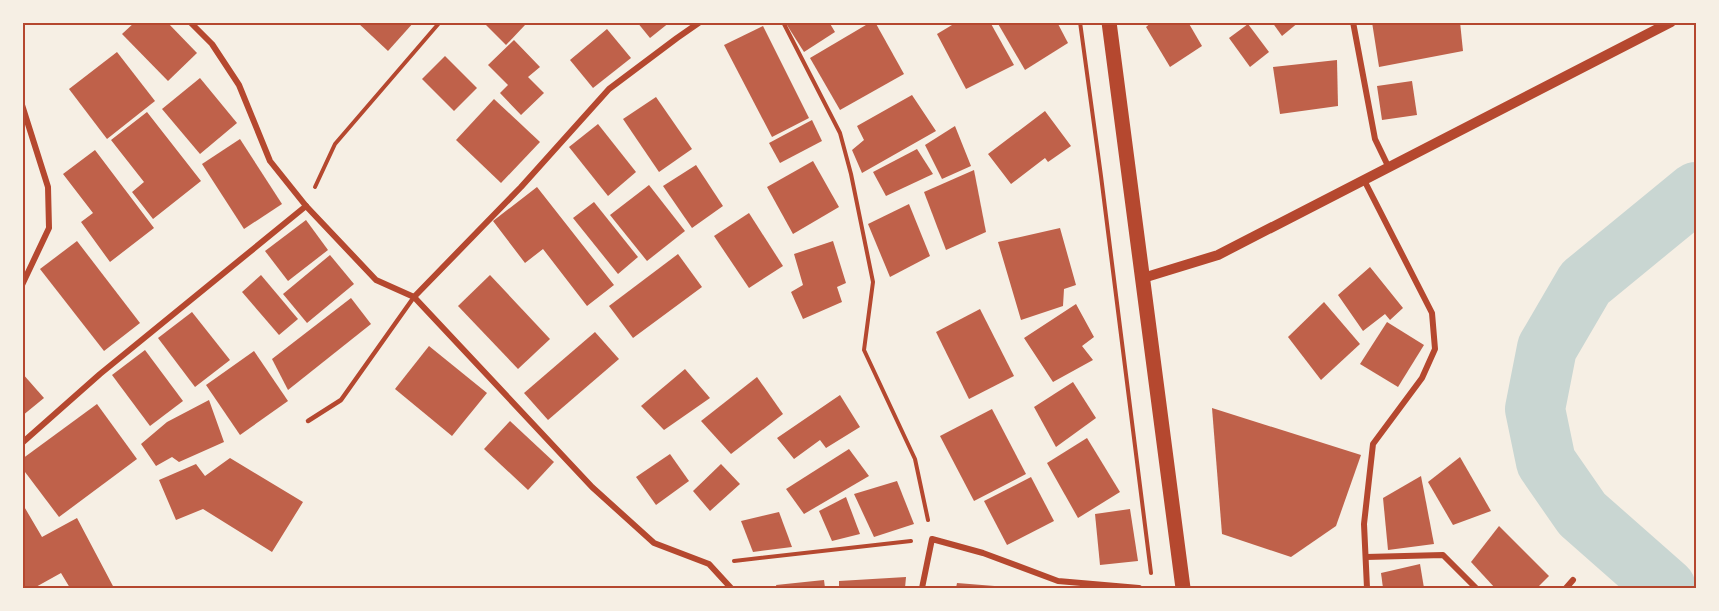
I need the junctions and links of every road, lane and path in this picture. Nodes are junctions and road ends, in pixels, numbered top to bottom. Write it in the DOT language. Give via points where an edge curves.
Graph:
graph roads {
  1 [pos="190,22"];
  2 [pos="440,22"];
  3 [pos="700,22"];
  4 [pos="783,22"];
  5 [pos="1080,22"];
  6 [pos="1109,22"];
  7 [pos="1353,22"];
  8 [pos="1671,22"];
  9 [pos="22,105"];
  10 [pos="1389,168"];
  11 [pos="1364,180"];
  12 [pos="306,206"];
  13 [pos="1143,278"];
  14 [pos="22,285"];
  15 [pos="414,297"];
  16 [pos="308,421"];
  17 [pos="22,443"];
  18 [pos="932,539"];
  19 [pos="1366,557"];
  20 [pos="709,564"];
  21 [pos="1152,577"];
  22 [pos="1573,580"];
  23 [pos="731,588"];
  24 [pos="922,588"];
  25 [pos="1139,588"];
  26 [pos="1183,588"];
  27 [pos="1367,588"];
  28 [pos="1476,588"];
  29 [pos="1566,588"];
  1 -- 12 [label="street" via="212,44 239,85 270,161"];
  2 -- 12 [label="path" via="335,144"];
  3 -- 15 [label="street" via="609,89"];
  4 -- 18 [label="path" via="840,134 873,282 864,350 915,459"];
  5 -- 21 [label="path"];
  6 -- 13 [label="main road"];
  7 -- 10 [label="street" via="1375,139"];
  8 -- 10 [label="street"];
  9 -- 14 [label="street" via="48,187 49,228"];
  10 -- 11 [label="street"];
  11 -- 13 [label="street" via="1218,255"];
  11 -- 19 [label="street" via="1432,313 1435,349 1422,378 1373,444 1364,524"];
  12 -- 15 [label="street" via="376,279"];
  12 -- 17 [label="street" via="100,374"];
  13 -- 26 [label="main road"];
  15 -- 16 [label="lane" via="341,400"];
  15 -- 20 [label="street" via="592,487 654,543"];
  18 -- 20 [label="path"];
  18 -- 24 [label="street"];
  18 -- 25 [label="street" via="1058,581"];
  19 -- 27 [label="street"];
  19 -- 28 [label="street" via="1443,555"];
  20 -- 23 [label="street"];
  22 -- 29 [label="street"];
}
